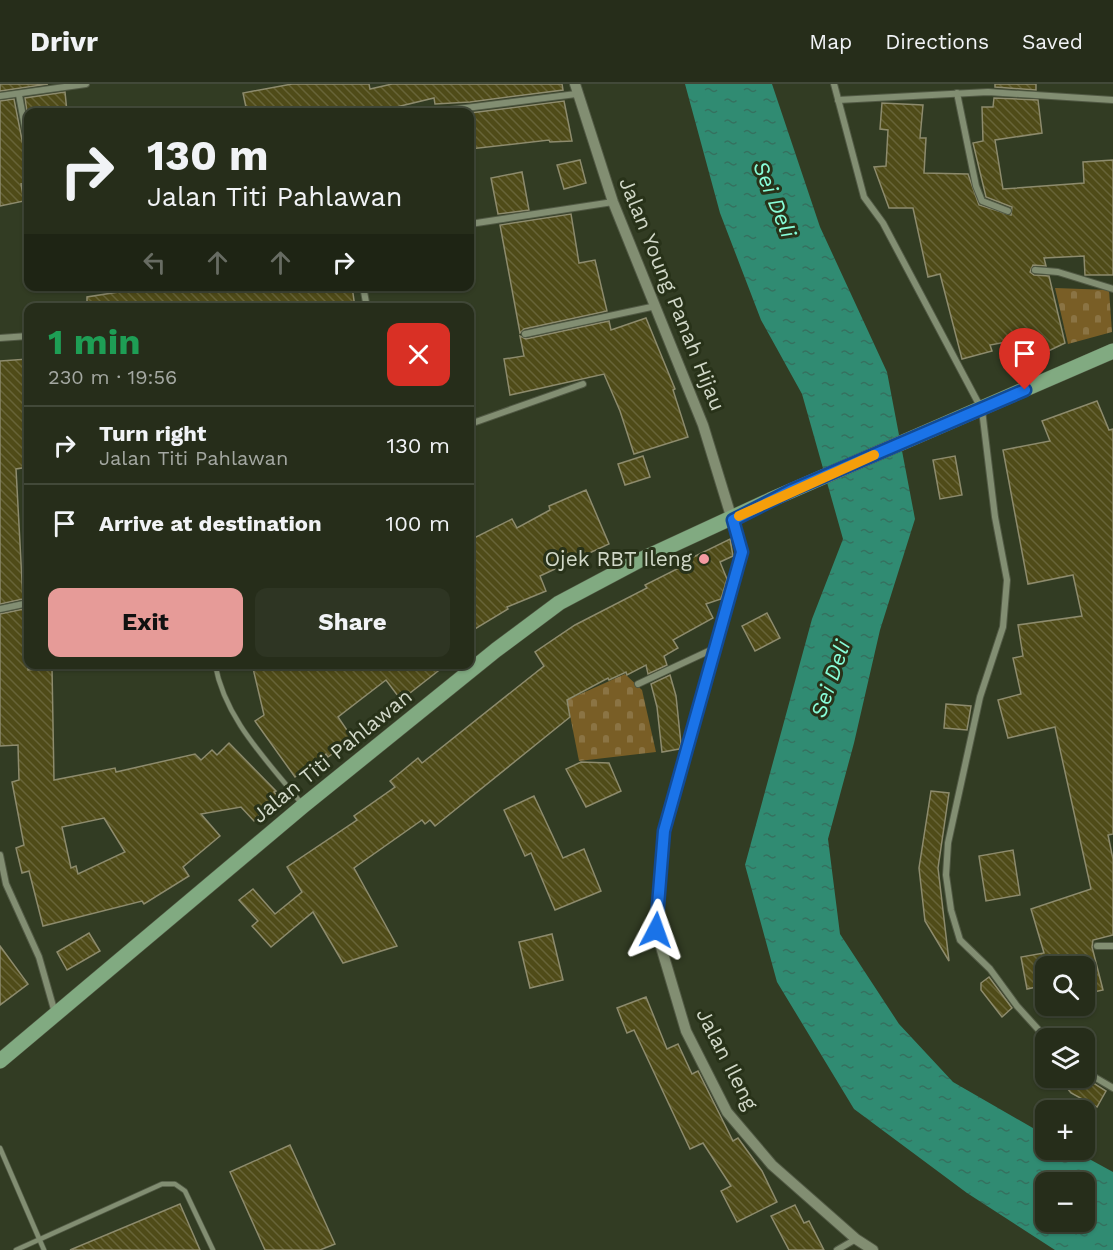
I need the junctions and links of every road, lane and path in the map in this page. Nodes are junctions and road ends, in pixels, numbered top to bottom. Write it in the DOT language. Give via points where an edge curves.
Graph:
graph roads {
  1 [pos="86,84"];
  2 [pos="834,84"];
  3 [pos="988,84"];
  4 [pos="575,89"];
  5 [pos="988,92"];
  6 [pos="957,93"];
  7 [pos="19,95"];
  8 [pos="0,96"];
  9 [pos="838,100"];
  10 [pos="1113,100"];
  11 [pos="459,108"];
  12 [pos="24,122"];
  13 [pos="613,202"];
  14 [pos="1008,211"];
  15 [pos="474,223"];
  16 [pos="1035,270"];
  17 [pos="1113,289"];
  18 [pos="657,306"];
  19 [pos="525,334"];
  20 [pos="24,336"];
  21 [pos="1,338"];
  22 [pos="1113,351"];
  23 [pos="583,384"];
  24 [pos="981,410"];
  25 [pos="474,423"];
  26 [pos="733,520"];
  27 [pos="24,604"];
  28 [pos="0,609"];
  29 [pos="713,649"];
  30 [pos="474,668"];
  31 [pos="216,669"];
  32 [pos="472,669"];
  33 [pos="638,684"];
  34 [pos="303,806"];
  35 [pos="0,855"];
  36 [pos="3,885"];
  37 [pos="1097,946"];
  38 [pos="1113,946"];
  39 [pos="60,1012"];
  40 [pos="1038,1028"];
  41 [pos="0,1061"];
  42 [pos="1095,1077"];
  43 [pos="1113,1088"];
  44 [pos="0,1148"];
  45 [pos="856,1239"];
  46 [pos="39,1240"];
  47 [pos="16,1250"];
  48 [pos="44,1250"];
  49 [pos="213,1250"];
  50 [pos="837,1250"];
  51 [pos="873,1250"];
  1 -- 7 [label="street"];
  2 -- 9 [label="street"];
  3 -- 5 [label="street"];
  4 -- 11 [label="street"];
  4 -- 13 [label="street, Jalan Young Panah Hijau"];
  5 -- 6 [label="street"];
  5 -- 10 [label="street"];
  6 -- 9 [label="street"];
  6 -- 14 [label="street" via="982,201"];
  7 -- 8 [label="street"];
  7 -- 12 [label="street"];
  9 -- 24 [label="street" via="864,197 883,223"];
  13 -- 15 [label="street"];
  13 -- 18 [label="street, Jalan Young Panah Hijau"];
  16 -- 17 [label="street" via="1058,272"];
  18 -- 19 [label="street"];
  18 -- 26 [label="street, Jalan Young Panah Hijau" via="703,425"];
  20 -- 21 [label="street"];
  22 -- 24 [label="main road, Jalan Titi Pahlawan"];
  23 -- 25 [label="street"];
  24 -- 26 [label="main road, Jalan Titi Pahlawan" via="770,500"];
  24 -- 40 [label="street" via="1007,580 1004,627 980,697 948,843 946,875 960,940 990,969"];
  26 -- 29 [label="street, Jalan Ileng" via="742,552"];
  26 -- 30 [label="main road, Jalan Titi Pahlawan" via="640,560 559,603"];
  27 -- 28 [label="street"];
  29 -- 33 [label="street"];
  29 -- 45 [label="street, Jalan Ileng" via="664,831 656,930 686,1031 727,1112 772,1165"];
  31 -- 34 [label="lane" via="238,723"];
  32 -- 34 [label="main road, Jalan Titi Pahlawan"];
  34 -- 39 [label="main road, Jalan Titi Pahlawan"];
  35 -- 36 [label="street"];
  36 -- 39 [label="street" via="39,957"];
  37 -- 38 [label="street"];
  39 -- 41 [label="main road, Jalan Titi Pahlawan"];
  42 -- 43 [label="street"];
  44 -- 46 [label="lane"];
  45 -- 50 [label="street"];
  45 -- 51 [label="street, Jalan Ileng"];
  46 -- 47 [label="lane"];
  46 -- 48 [label="lane"];
  46 -- 49 [label="lane" via="162,1184 175,1184 185,1191"];
}
